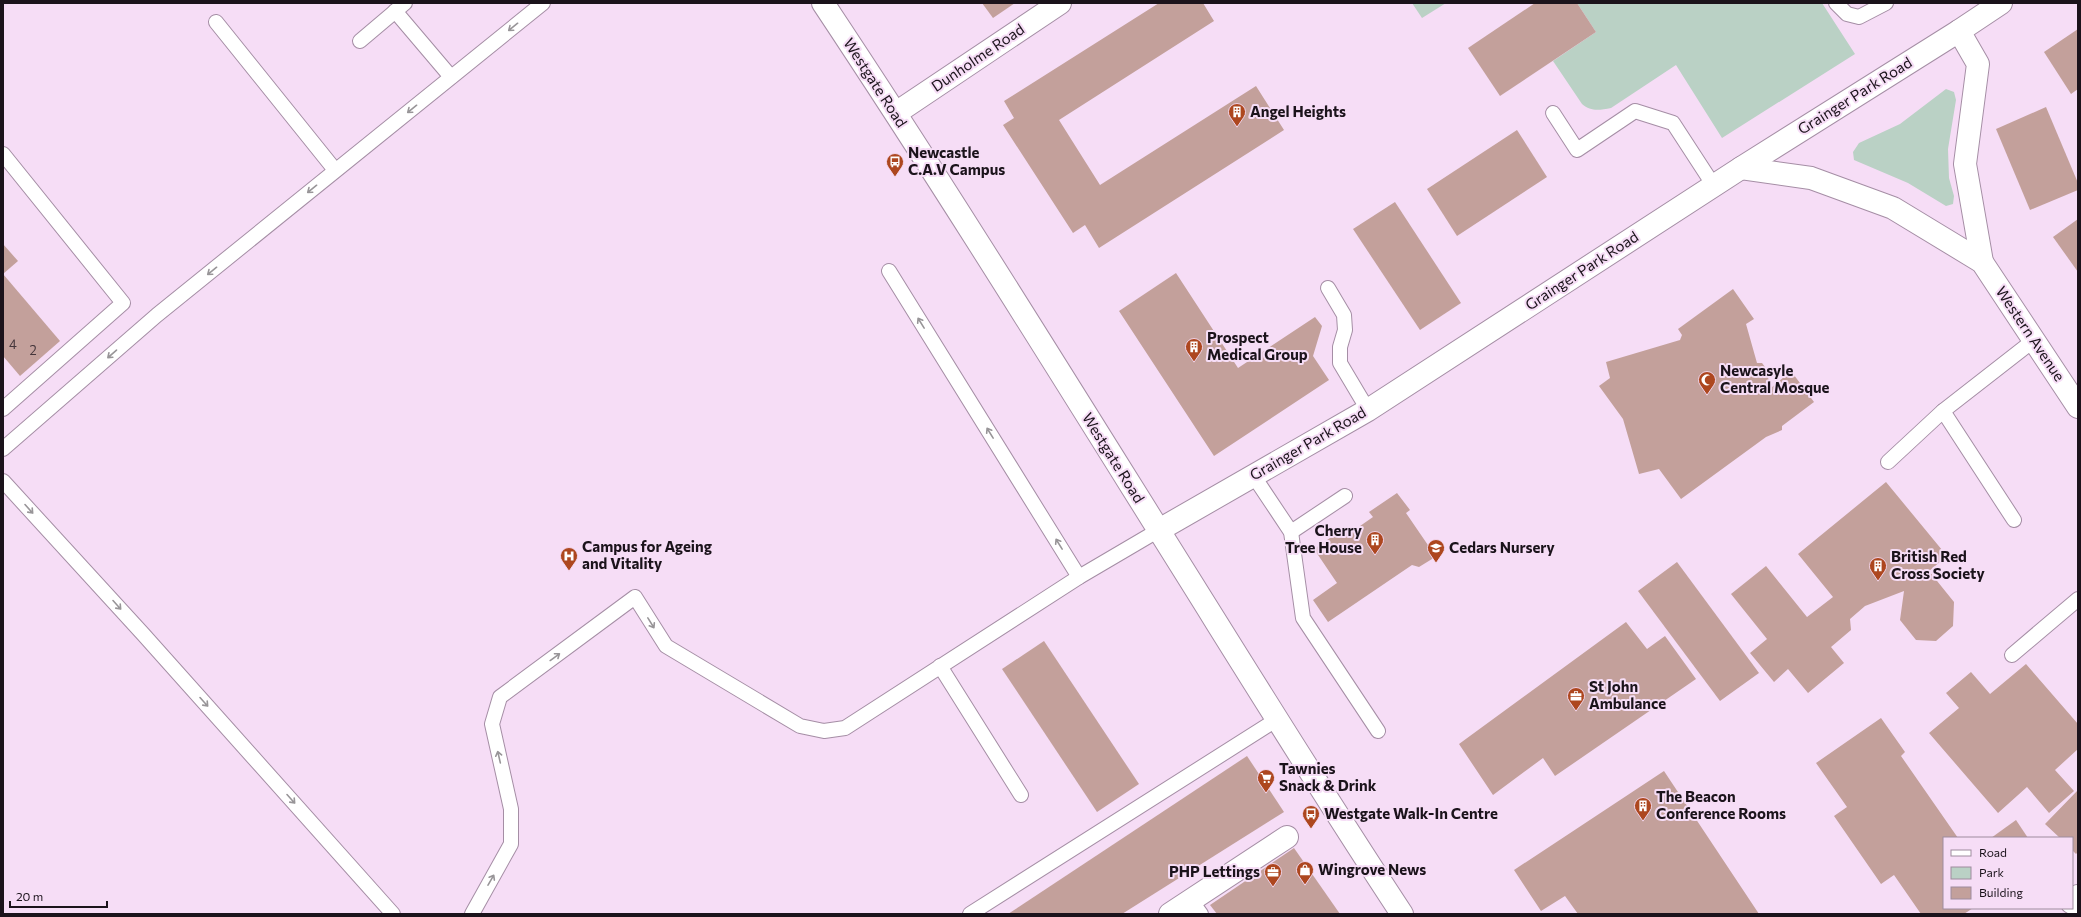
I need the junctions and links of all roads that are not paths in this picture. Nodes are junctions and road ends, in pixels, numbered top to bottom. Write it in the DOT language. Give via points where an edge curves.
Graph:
graph roads {
  1 [pos="543,3"];
  2 [pos="823,3"];
  3 [pos="1060,3"];
  4 [pos="1836,3"];
  5 [pos="1886,3"];
  6 [pos="2001,3"];
  7 [pos="400,7"];
  8 [pos="216,22"];
  9 [pos="1959,31"];
  10 [pos="360,41"];
  11 [pos="451,77"];
  12 [pos="896,113"];
  13 [pos="1553,113"];
  14 [pos="3,154"];
  15 [pos="1741,168"];
  16 [pos="335,170"];
  17 [pos="1714,186"];
  18 [pos="1982,262"];
  19 [pos="889,271"];
  20 [pos="1328,288"];
  21 [pos="2034,340"];
  22 [pos="2078,407"];
  23 [pos="3,409"];
  24 [pos="1368,410"];
  25 [pos="1943,411"];
  26 [pos="3,449"];
  27 [pos="1888,462"];
  28 [pos="1253,476"];
  29 [pos="3,480"];
  30 [pos="1345,496"];
  31 [pos="2014,520"];
  32 [pos="1159,530"];
  33 [pos="1291,532"];
  34 [pos="1079,577"];
  35 [pos="2078,599"];
  36 [pos="2012,655"];
  37 [pos="940,666"];
  38 [pos="1276,720"];
  39 [pos="1378,731"];
  40 [pos="1021,795"];
  41 [pos="1287,837"];
  42 [pos="1196,907"];
  43 [pos="394,914"];
  44 [pos="472,914"];
  45 [pos="970,914"];
  46 [pos="1170,914"];
  47 [pos="1402,914"];
  1 -- 11 [label="lane, one-way"];
  2 -- 12 [label="street, Westgate Road"];
  3 -- 12 [label="street, Dunholme Road"];
  4 -- 5 [label="lane" via="1847,14 1859,17"];
  6 -- 9 [label="street, Grainger Park Road"];
  7 -- 10 [label="lane"];
  7 -- 11 [label="lane"];
  8 -- 16 [label="lane"];
  9 -- 15 [label="street, Grainger Park Road"];
  9 -- 18 [label="street, Western Avenue" via="1978,64 1965,164"];
  11 -- 16 [label="lane, one-way"];
  12 -- 32 [label="street, Westgate Road"];
  13 -- 17 [label="lane" via="1577,150 1635,111 1674,123"];
  14 -- 23 [label="lane" via="124,303"];
  15 -- 17 [label="street, Grainger Park Road"];
  15 -- 18 [label="street, Western Avenue" via="1811,178 1893,208"];
  16 -- 26 [label="lane, one-way" via="157,315"];
  17 -- 24 [label="street, Grainger Park Road"];
  18 -- 21 [label="street, Western Avenue"];
  34 -- 19 [label="lane, one-way"];
  20 -- 24 [label="lane" via="1344,315 1345,330 1340,347 1340,363"];
  21 -- 22 [label="street, Western Avenue"];
  21 -- 25 [label="lane"];
  24 -- 28 [label="street, Grainger Park Road"];
  25 -- 27 [label="lane"];
  25 -- 31 [label="lane"];
  28 -- 32 [label="street, Grainger Park Road"];
  28 -- 33 [label="lane"];
  29 -- 43 [label="lane, one-way"];
  30 -- 33 [label="lane"];
  32 -- 34 [label="lane"];
  32 -- 38 [label="street, Westgate Road"];
  33 -- 39 [label="lane" via="1302,618"];
  34 -- 37 [label="lane"];
  35 -- 36 [label="lane"];
  37 -- 40 [label="lane"];
  44 -- 37 [label="lane, one-way" via="511,844 511,809 492,724 500,697 635,597 666,646 800,726 824,732 845,728"];
  38 -- 45 [label="lane"];
  38 -- 47 [label="street, Westgate Road"];
  41 -- 42 [label="street"];
  42 -- 46 [label="street"];
}
